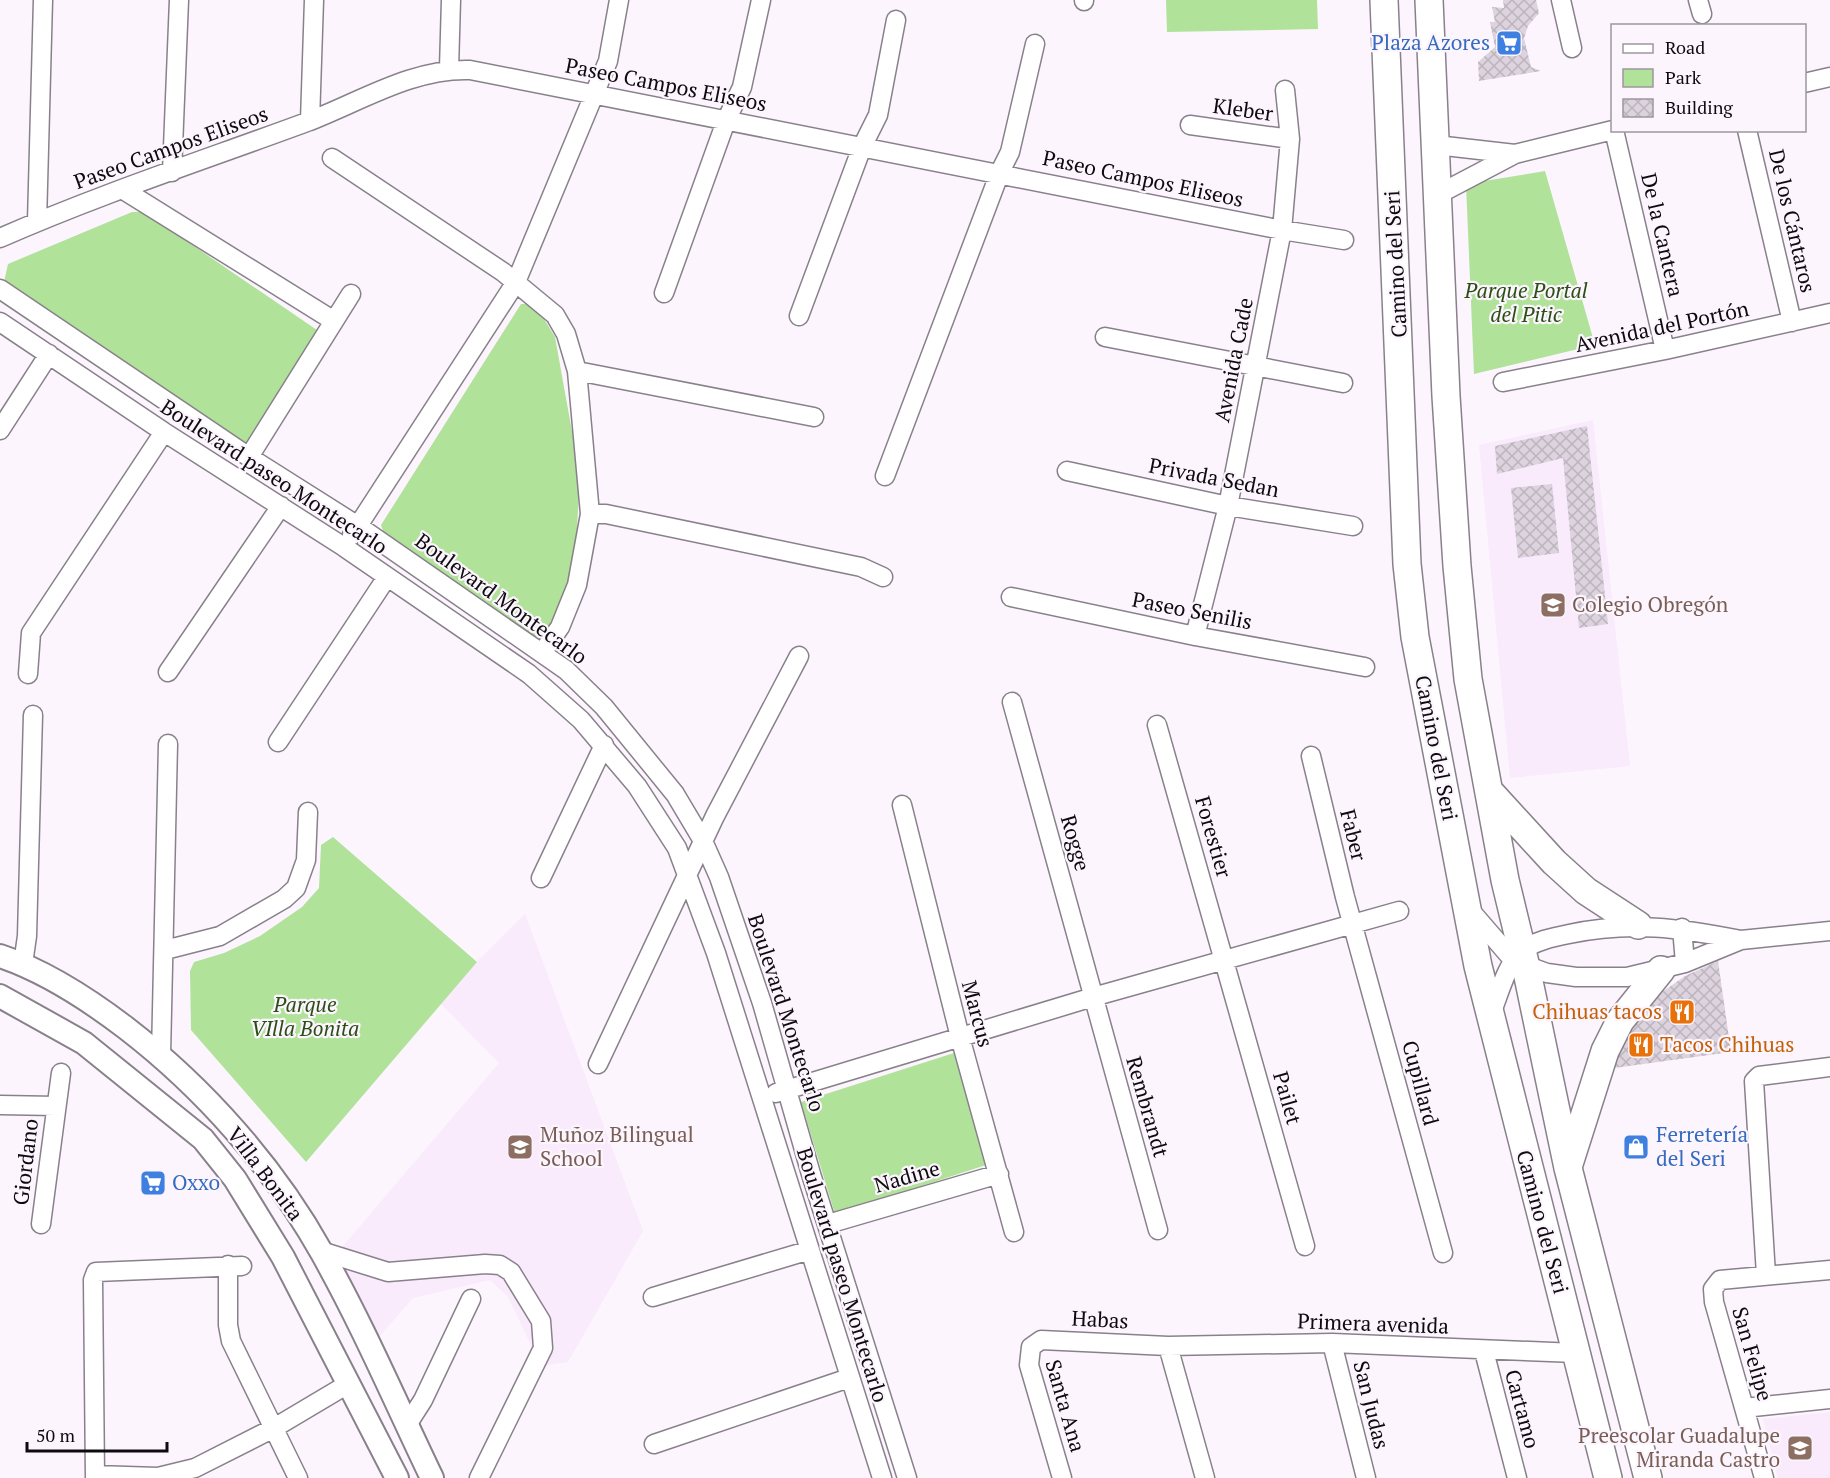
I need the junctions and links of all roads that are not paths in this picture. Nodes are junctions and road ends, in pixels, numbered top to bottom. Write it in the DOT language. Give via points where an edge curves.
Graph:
graph roads {
  1 [pos="43,0"];
  2 [pos="179,0"];
  3 [pos="314,0"];
  4 [pos="451,0"];
  5 [pos="620,0"];
  6 [pos="761,0"];
  7 [pos="1384,0"];
  8 [pos="1429,0"];
  9 [pos="1561,0"];
  10 [pos="896,20"];
  11 [pos="1035,44"];
  12 [pos="1572,48"];
  13 [pos="449,69"];
  14 [pos="1830,77"];
  15 [pos="1806,83"];
  16 [pos="1285,90"];
  17 [pos="595,93"];
  18 [pos="726,120"];
  19 [pos="310,121"];
  20 [pos="1190,125"];
  21 [pos="1611,131"];
  22 [pos="1614,132"];
  23 [pos="1747,132"];
  24 [pos="1290,139"];
  25 [pos="1436,145"];
  26 [pos="862,147"];
  27 [pos="1515,154"];
  28 [pos="332,158"];
  29 [pos="172,172"];
  30 [pos="1000,172"];
  31 [pos="122,189"];
  32 [pos="1439,194"];
  33 [pos="37,222"];
  34 [pos="1282,230"];
  35 [pos="0,238"];
  36 [pos="1344,240"];
  37 [pos="516,282"];
  38 [pos="0,289"];
  39 [pos="664,293"];
  40 [pos="351,294"];
  41 [pos="1830,313"];
  42 [pos="799,316"];
  43 [pos="334,321"];
  44 [pos="0,322"];
  45 [pos="1792,322"];
  46 [pos="1105,337"];
  47 [pos="1665,350"];
  48 [pos="49,354"];
  49 [pos="1255,368"];
  50 [pos="577,371"];
  51 [pos="1503,382"];
  52 [pos="1343,383"];
  53 [pos="814,417"];
  54 [pos="0,430"];
  55 [pos="164,432"];
  56 [pos="249,458"];
  57 [pos="1067,471"];
  58 [pos="885,476"];
  59 [pos="281,506"];
  60 [pos="1228,506"];
  61 [pos="590,514"];
  62 [pos="1353,525"];
  63 [pos="358,526"];
  64 [pos="344,547"];
  65 [pos="883,577"];
  66 [pos="387,578"];
  67 [pos="1011,597"];
  68 [pos="1195,636"];
  69 [pos="542,653"];
  70 [pos="799,656"];
  71 [pos="1365,667"];
  72 [pos="168,672"];
  73 [pos="28,674"];
  74 [pos="1012,702"];
  75 [pos="33,715"];
  76 [pos="1157,725"];
  77 [pos="278,742"];
  78 [pos="168,744"];
  79 [pos="604,745"];
  80 [pos="1311,756"];
  81 [pos="1489,791"];
  82 [pos="902,806"];
  83 [pos="308,812"];
  84 [pos="703,841"];
  85 [pos="688,873"];
  86 [pos="541,878"];
  87 [pos="1466,906"];
  88 [pos="1400,911"];
  89 [pos="1353,925"];
  90 [pos="1638,925"];
  91 [pos="1682,928"];
  92 [pos="1830,931"];
  93 [pos="1741,940"];
  94 [pos="165,950"];
  95 [pos="0,956"];
  96 [pos="1521,959"];
  97 [pos="1224,961"];
  98 [pos="22,964"];
  99 [pos="1673,967"];
  100 [pos="0,996"];
  101 [pos="1093,997"];
  102 [pos="108,1014"];
  103 [pos="1490,1018"];
  104 [pos="960,1037"];
  105 [pos="84,1042"];
  106 [pos="161,1055"];
  107 [pos="598,1064"];
  108 [pos="1830,1067"];
  109 [pos="61,1073"];
  110 [pos="787,1090"];
  111 [pos="763,1096"];
  112 [pos="0,1105"];
  113 [pos="56,1106"];
  114 [pos="1568,1168"];
  115 [pos="999,1174"];
  116 [pos="41,1224"];
  117 [pos="828,1224"];
  118 [pos="1158,1230"];
  119 [pos="1014,1232"];
  120 [pos="1305,1246"];
  121 [pos="321,1251"];
  122 [pos="804,1252"];
  123 [pos="1443,1253"];
  124 [pos="1830,1270"];
  125 [pos="1766,1275"];
  126 [pos="653,1297"];
  127 [pos="471,1299"];
  128 [pos="1332,1343"];
  129 [pos="1168,1346"];
  130 [pos="1031,1347"];
  131 [pos="1484,1351"];
  132 [pos="1576,1353"];
  133 [pos="844,1379"];
  134 [pos="348,1384"];
  135 [pos="1830,1399"];
  136 [pos="1744,1408"];
  137 [pos="407,1425"];
  138 [pos="274,1428"];
  139 [pos="654,1444"];
  140 [pos="95,1476"];
  141 [pos="298,1478"];
  142 [pos="396,1478"];
  143 [pos="432,1478"];
  144 [pos="479,1478"];
  145 [pos="882,1478"];
  146 [pos="907,1478"];
  147 [pos="1062,1478"];
  148 [pos="1205,1478"];
  149 [pos="1366,1478"];
  150 [pos="1517,1478"];
  151 [pos="1608,1478"];
  152 [pos="1648,1478"];
  153 [pos="1764,1478"];
  1 -- 33 [label="street"];
  2 -- 29 [label="street"];
  3 -- 19 [label="street"];
  4 -- 13 [label="street"];
  5 -- 17 [label="street" via="608,62"];
  6 -- 18 [label="street" via="742,87"];
  7 -- 87 [label="main road, Camino del Seri" via="1410,601"];
  8 -- 25 [label="main road, Camino del Seri"];
  9 -- 12 [label="street"];
  10 -- 26 [label="street" via="882,100"];
  11 -- 30 [label="street" via="1010,152"];
  13 -- 17 [label="street, Paseo Campos Eliseos"];
  13 -- 19 [label="street, Paseo Campos Eliseos" via="416,77"];
  14 -- 15 [label="street"];
  16 -- 24 [label="street, Avenida Cade"];
  17 -- 18 [label="street, Paseo Campos Eliseos"];
  17 -- 37 [label="street"];
  18 -- 26 [label="street, Paseo Campos Eliseos"];
  18 -- 39 [label="street"];
  19 -- 29 [label="street, Paseo Campos Eliseos"];
  20 -- 24 [label="street, Kleber"];
  21 -- 27 [label="street"];
  22 -- 47 [label="street, De la Cantera"];
  23 -- 45 [label="street, De los Cántaros"];
  24 -- 34 [label="street, Avenida Cade"];
  25 -- 27 [label="street"];
  25 -- 32 [label="main road, Camino del Seri"];
  26 -- 30 [label="street, Paseo Campos Eliseos"];
  26 -- 42 [label="street"];
  27 -- 32 [label="street"];
  28 -- 37 [label="street"];
  29 -- 31 [label="street, Paseo Campos Eliseos"];
  30 -- 34 [label="street, Paseo Campos Eliseos"];
  30 -- 58 [label="street"];
  31 -- 33 [label="street, Paseo Campos Eliseos"];
  31 -- 43 [label="street"];
  32 -- 81 [label="main road, Camino del Seri" via="1457,566 1468,679"];
  33 -- 35 [label="street, Paseo Campos Eliseos"];
  34 -- 36 [label="street, Paseo Campos Eliseos"];
  34 -- 49 [label="street, Avenida Cade"];
  37 -- 50 [label="street" via="555,315 566,334"];
  37 -- 63 [label="street"];
  38 -- 56 [label="street, Boulevard Montecarlo"];
  40 -- 43 [label="street"];
  41 -- 45 [label="street, Avenida del Portón"];
  43 -- 56 [label="street"];
  44 -- 48 [label="street, Boulevard paseo Montecarlo"];
  45 -- 47 [label="street, Avenida del Portón"];
  46 -- 49 [label="street"];
  47 -- 51 [label="street, Avenida del Portón"];
  48 -- 54 [label="street"];
  48 -- 55 [label="street, Boulevard paseo Montecarlo"];
  49 -- 52 [label="street"];
  49 -- 60 [label="street, Avenida Cade"];
  50 -- 53 [label="street"];
  50 -- 61 [label="street"];
  55 -- 59 [label="street, Boulevard paseo Montecarlo"];
  55 -- 73 [label="street" via="31,633"];
  56 -- 63 [label="street, Boulevard Montecarlo"];
  57 -- 60 [label="street, Privada Sedan"];
  59 -- 64 [label="street, Boulevard paseo Montecarlo"];
  59 -- 72 [label="street"];
  60 -- 62 [label="street, Privada Sedan"];
  60 -- 68 [label="street, Avenida Cade"];
  61 -- 65 [label="street" via="606,514 861,567"];
  61 -- 69 [label="street" via="577,585 560,627"];
  63 -- 64 [label="street"];
  63 -- 69 [label="street, Boulevard Montecarlo"];
  64 -- 66 [label="street, Boulevard paseo Montecarlo"];
  66 -- 77 [label="street"];
  66 -- 79 [label="street, Boulevard paseo Montecarlo" via="529,674"];
  67 -- 68 [label="street, Paseo Senilis"];
  68 -- 71 [label="street, Paseo Senilis"];
  69 -- 84 [label="street, Boulevard Montecarlo" via="604,707 675,794"];
  70 -- 84 [label="street"];
  74 -- 101 [label="street, Rogge"];
  75 -- 98 [label="street" via="27,936"];
  76 -- 97 [label="street, Forestier"];
  78 -- 94 [label="street"];
  79 -- 85 [label="street, Boulevard paseo Montecarlo" via="660,819"];
  79 -- 86 [label="street"];
  80 -- 89 [label="street, Faber"];
  81 -- 90 [label="main road" via="1586,891"];
  81 -- 96 [label="main road, Camino del Seri"];
  82 -- 104 [label="street, Marcus"];
  83 -- 94 [label="street" via="306,860 296,888 220,936"];
  84 -- 85 [label="street"];
  84 -- 110 [label="street, Boulevard Montecarlo" via="762,1003"];
  85 -- 107 [label="street"];
  85 -- 111 [label="street, Boulevard paseo Montecarlo"];
  87 -- 96 [label="street"];
  87 -- 103 [label="main road, Camino del Seri"];
  88 -- 89 [label="street"];
  89 -- 97 [label="street"];
  89 -- 123 [label="street, Cupillard"];
  90 -- 91 [label="street"];
  90 -- 96 [label="street" via="1560,936"];
  91 -- 93 [label="street"];
  91 -- 99 [label="street"];
  92 -- 93 [label="street"];
  93 -- 99 [label="street"];
  94 -- 106 [label="street"];
  95 -- 98 [label="street, Villa Bonita"];
  96 -- 99 [label="street" via="1560,976 1604,978"];
  96 -- 103 [label="street"];
  96 -- 114 [label="main road, Camino del Seri"];
  97 -- 101 [label="street"];
  97 -- 120 [label="street, Pailet"];
  98 -- 102 [label="street, Villa Bonita"];
  99 -- 114 [label="main road" via="1620,1021 1605,1051"];
  100 -- 105 [label="street, Villa Bonita"];
  101 -- 104 [label="street"];
  101 -- 118 [label="street, Rembrandt"];
  102 -- 105 [label="street"];
  102 -- 106 [label="street, Villa Bonita"];
  103 -- 132 [label="main road, Camino del Seri"];
  104 -- 110 [label="street"];
  104 -- 115 [label="street, Marcus"];
  105 -- 134 [label="street, Villa Bonita" via="203,1139 235,1179 283,1257"];
  106 -- 121 [label="street, Villa Bonita" via="244,1142 280,1187"];
  108 -- 125 [label="street" via="1759,1076 1754,1082"];
  109 -- 113 [label="street, Giordano"];
  110 -- 111 [label="street"];
  110 -- 117 [label="street, Boulevard Montecarlo"];
  111 -- 122 [label="street, Boulevard paseo Montecarlo"];
  112 -- 113 [label="street, Giordano"];
  113 -- 116 [label="street, Giordano"];
  114 -- 152 [label="main road, Camino del Seri"];
  115 -- 117 [label="street, Nadine"];
  115 -- 119 [label="street, Marcus"];
  117 -- 146 [label="street, Boulevard Montecarlo"];
  121 -- 137 [label="street, Villa Bonita"];
  121 -- 144 [label="street" via="388,1272 484,1264 500,1265 511,1272 541,1321 543,1348"];
  122 -- 126 [label="street"];
  122 -- 133 [label="street, Boulevard paseo Montecarlo"];
  124 -- 125 [label="street"];
  125 -- 136 [label="street, San Felipe" via="1720,1280 1712,1294"];
  127 -- 137 [label="street"];
  128 -- 129 [label="street, Primera avenida"];
  128 -- 131 [label="street, Primera avenida"];
  128 -- 149 [label="street, San Judas"];
  129 -- 130 [label="street, Habas" via="1041,1340"];
  129 -- 148 [label="street"];
  130 -- 147 [label="street, Santa Ana" via="1029,1365"];
  131 -- 132 [label="street, Primera avenida"];
  131 -- 150 [label="street, Cartamo"];
  132 -- 151 [label="main road, Camino del Seri"];
  133 -- 139 [label="street"];
  133 -- 145 [label="street, Boulevard paseo Montecarlo"];
  134 -- 138 [label="street"];
  134 -- 142 [label="street, Villa Bonita"];
  135 -- 136 [label="street"];
  136 -- 153 [label="street, San Felipe"];
  137 -- 143 [label="street, Villa Bonita"];
  138 -- 140 [label="street" via="176,1474"];
  138 -- 140 [label="street" via="231,1341 228,1324 235,1265 96,1272"];
  138 -- 141 [label="street"];
}
